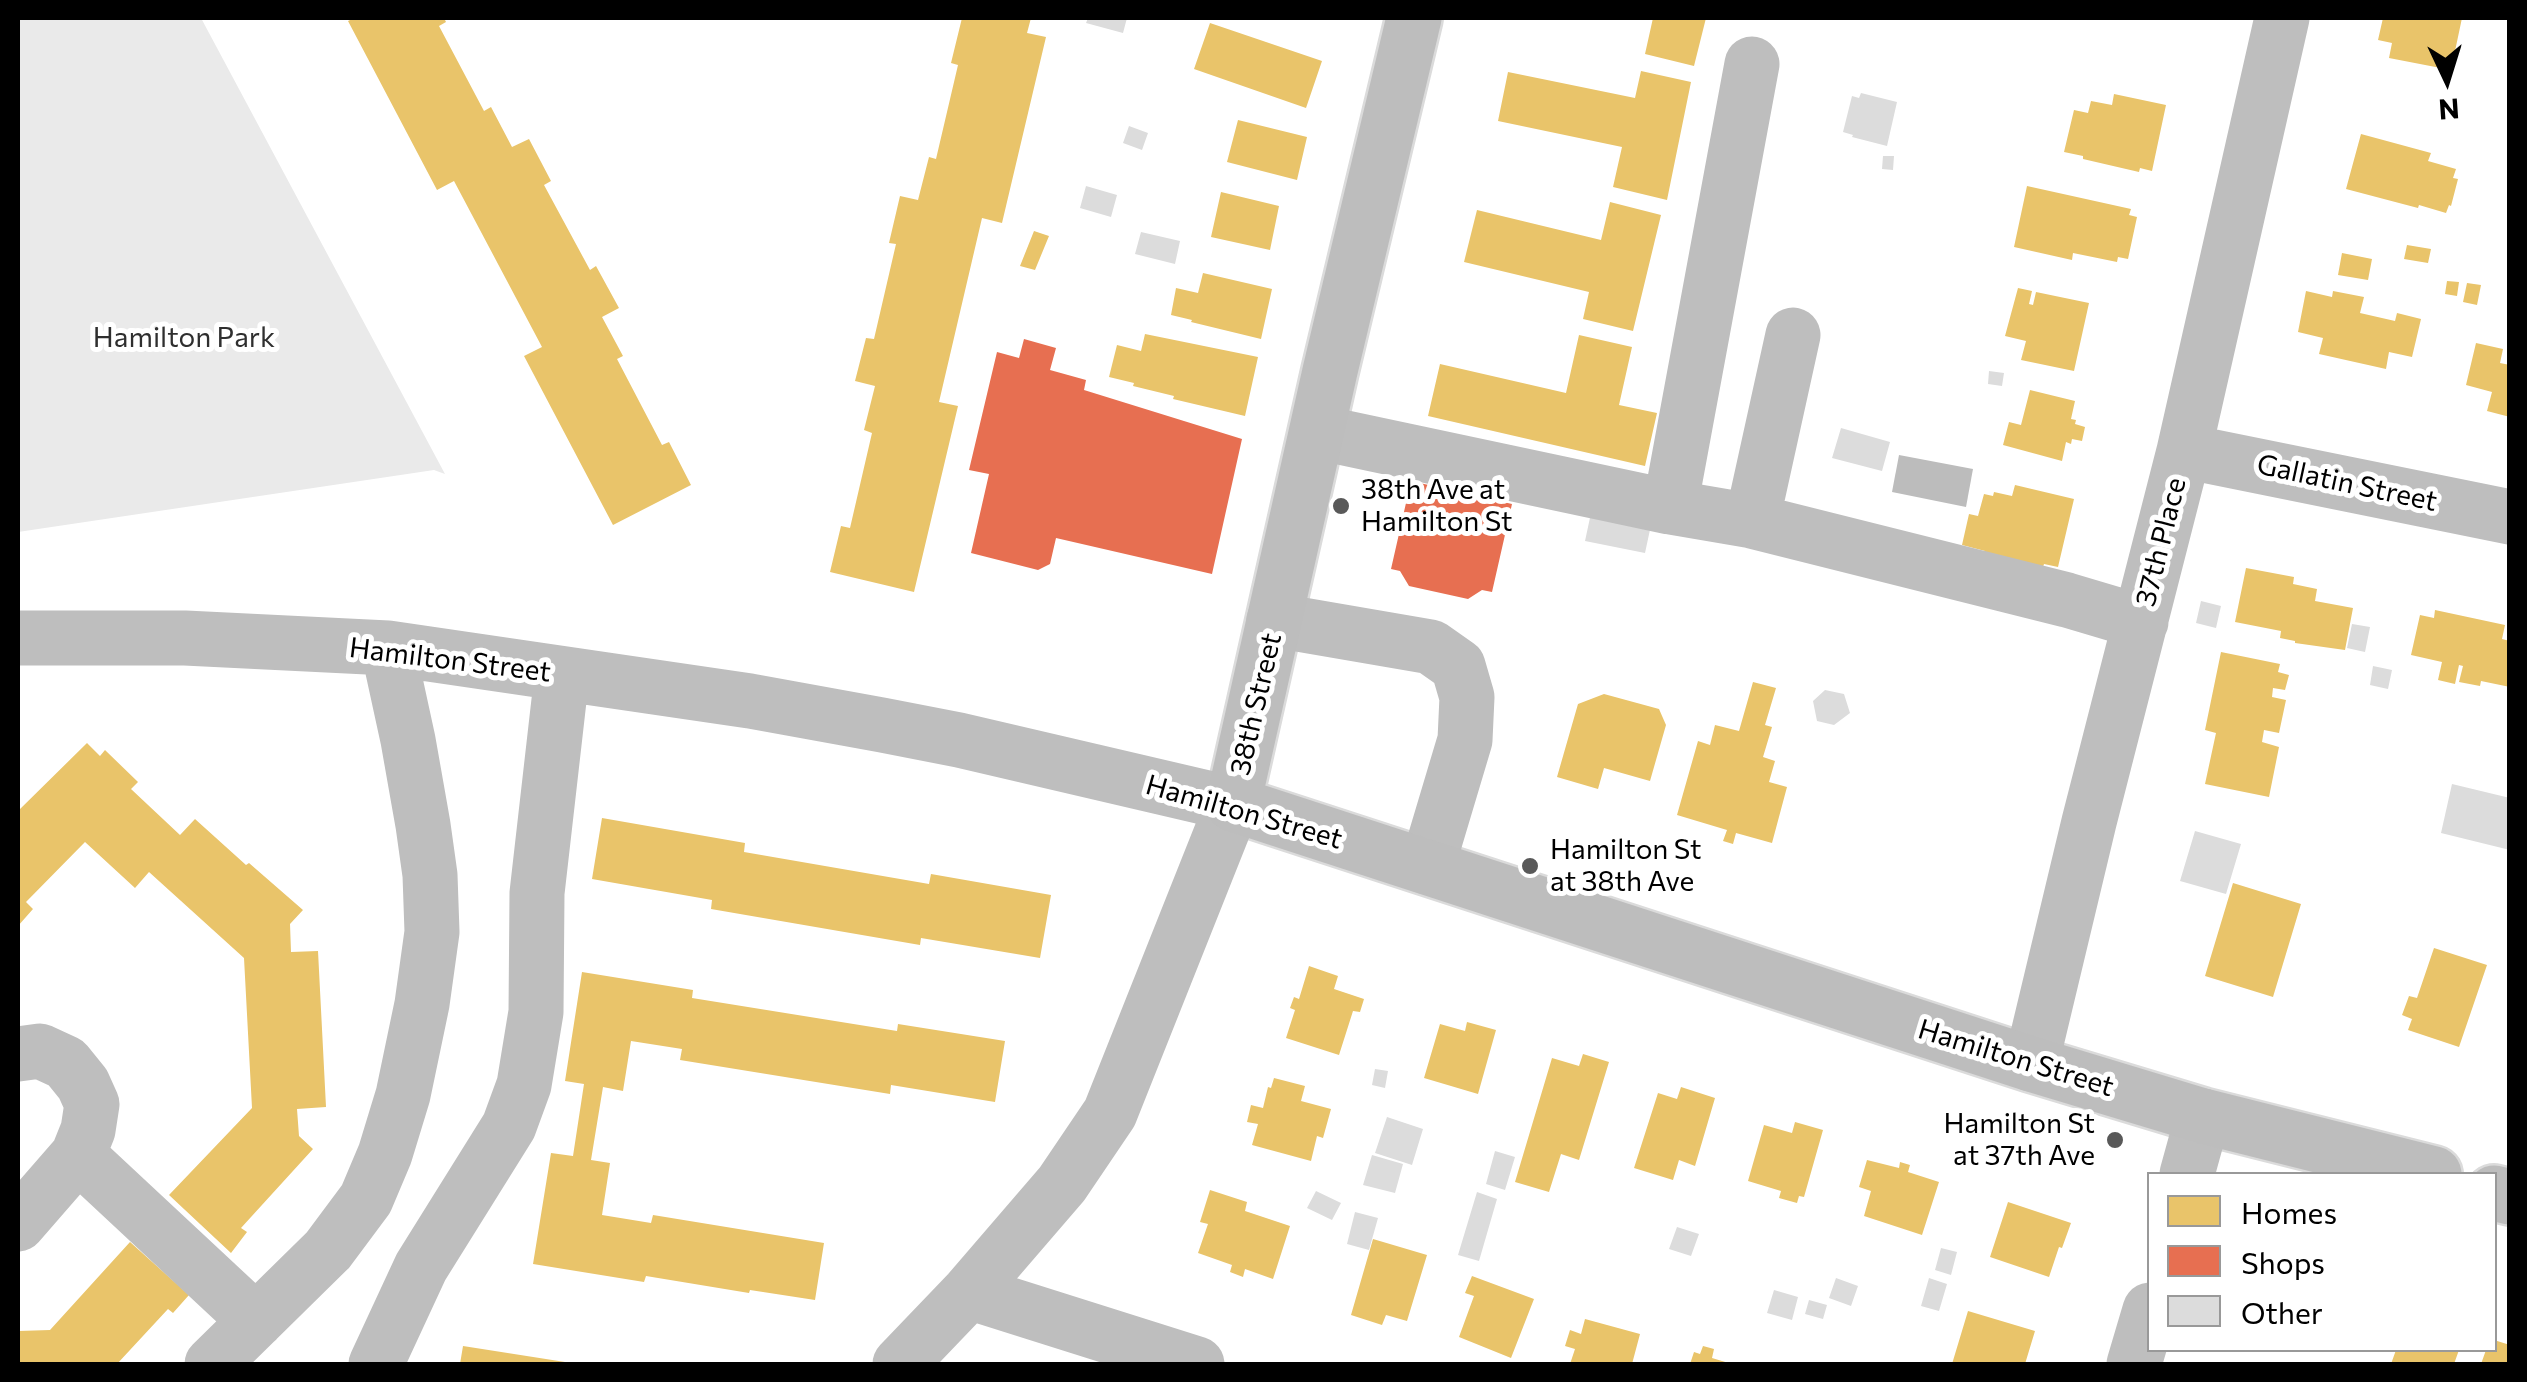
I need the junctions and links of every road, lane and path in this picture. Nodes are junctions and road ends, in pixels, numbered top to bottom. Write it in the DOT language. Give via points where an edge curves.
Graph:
graph roads {
  1 [pos="1414,18"];
  2 [pos="2282,18"];
  3 [pos="1752,64"];
  4 [pos="1792,335"];
  5 [pos="1317,432"];
  6 [pos="2184,450"];
  7 [pos="1670,506"];
  8 [pos="2510,517"];
  9 [pos="1752,521"];
  10 [pos="1274,620"];
  11 [pos="2140,622"];
  12 [pos="388,648"];
  13 [pos="23,650"];
  14 [pos="562,674"];
  15 [pos="1234,804"];
  16 [pos="1428,867"];
  17 [pos="18,1054"];
  18 [pos="2032,1064"];
  19 [pos="2203,1116"];
  20 [pos="78,1155"];
  21 [pos="2188,1172"];
  22 [pos="2426,1172"];
  23 [pos="18,1224"];
  24 [pos="969,1292"];
  25 [pos="2147,1320"];
  26 [pos="256,1322"];
  27 [pos="212,1364"];
  28 [pos="376,1364"];
  29 [pos="900,1364"];
  30 [pos="1197,1364"];
  31 [pos="2134,1364"];
  1 -- 5 [label="main road, 38th Street"];
  2 -- 6 [label="street, 37th Place"];
  3 -- 7 [label="street"];
  4 -- 9 [label="street"];
  5 -- 7 [label="street"];
  5 -- 10 [label="main road, 38th Street"];
  6 -- 8 [label="street, Gallatin Street"];
  6 -- 11 [label="street, 37th Place"];
  7 -- 9 [label="street"];
  9 -- 11 [label="street"];
  10 -- 15 [label="main road, 38th Street"];
  10 -- 16 [label="street" via="1431,647 1458,666 1467,696 1466,740"];
  11 -- 18 [label="street, 37th Place"];
  12 -- 13 [label="street, Hamilton Street" via="184,638"];
  12 -- 14 [label="street, Hamilton Street"];
  12 -- 26 [label="street" via="430,875 432,932 422,1004 403,1094 366,1199 328,1250"];
  14 -- 15 [label="street, Hamilton Street" via="882,725"];
  14 -- 28 [label="street" via="537,894 536,1012 524,1085 509,1126 421,1267"];
  15 -- 16 [label="main road, Hamilton Street"];
  15 -- 24 [label="street, 38th Street" via="1110,1114 1062,1184"];
  16 -- 18 [label="main road, Hamilton Street"];
  17 -- 20 [label="street" via="40,1051 66,1063 83,1084 92,1104"];
  18 -- 19 [label="main road, Hamilton Street"];
  19 -- 21 [label="street"];
  19 -- 22 [label="main road, Hamilton Street"];
  20 -- 23 [label="street"];
  20 -- 26 [label="street"];
  24 -- 29 [label="street, 38th Street"];
  24 -- 30 [label="street"];
  25 -- 31 [label="street"];
  26 -- 27 [label="street"];
}
